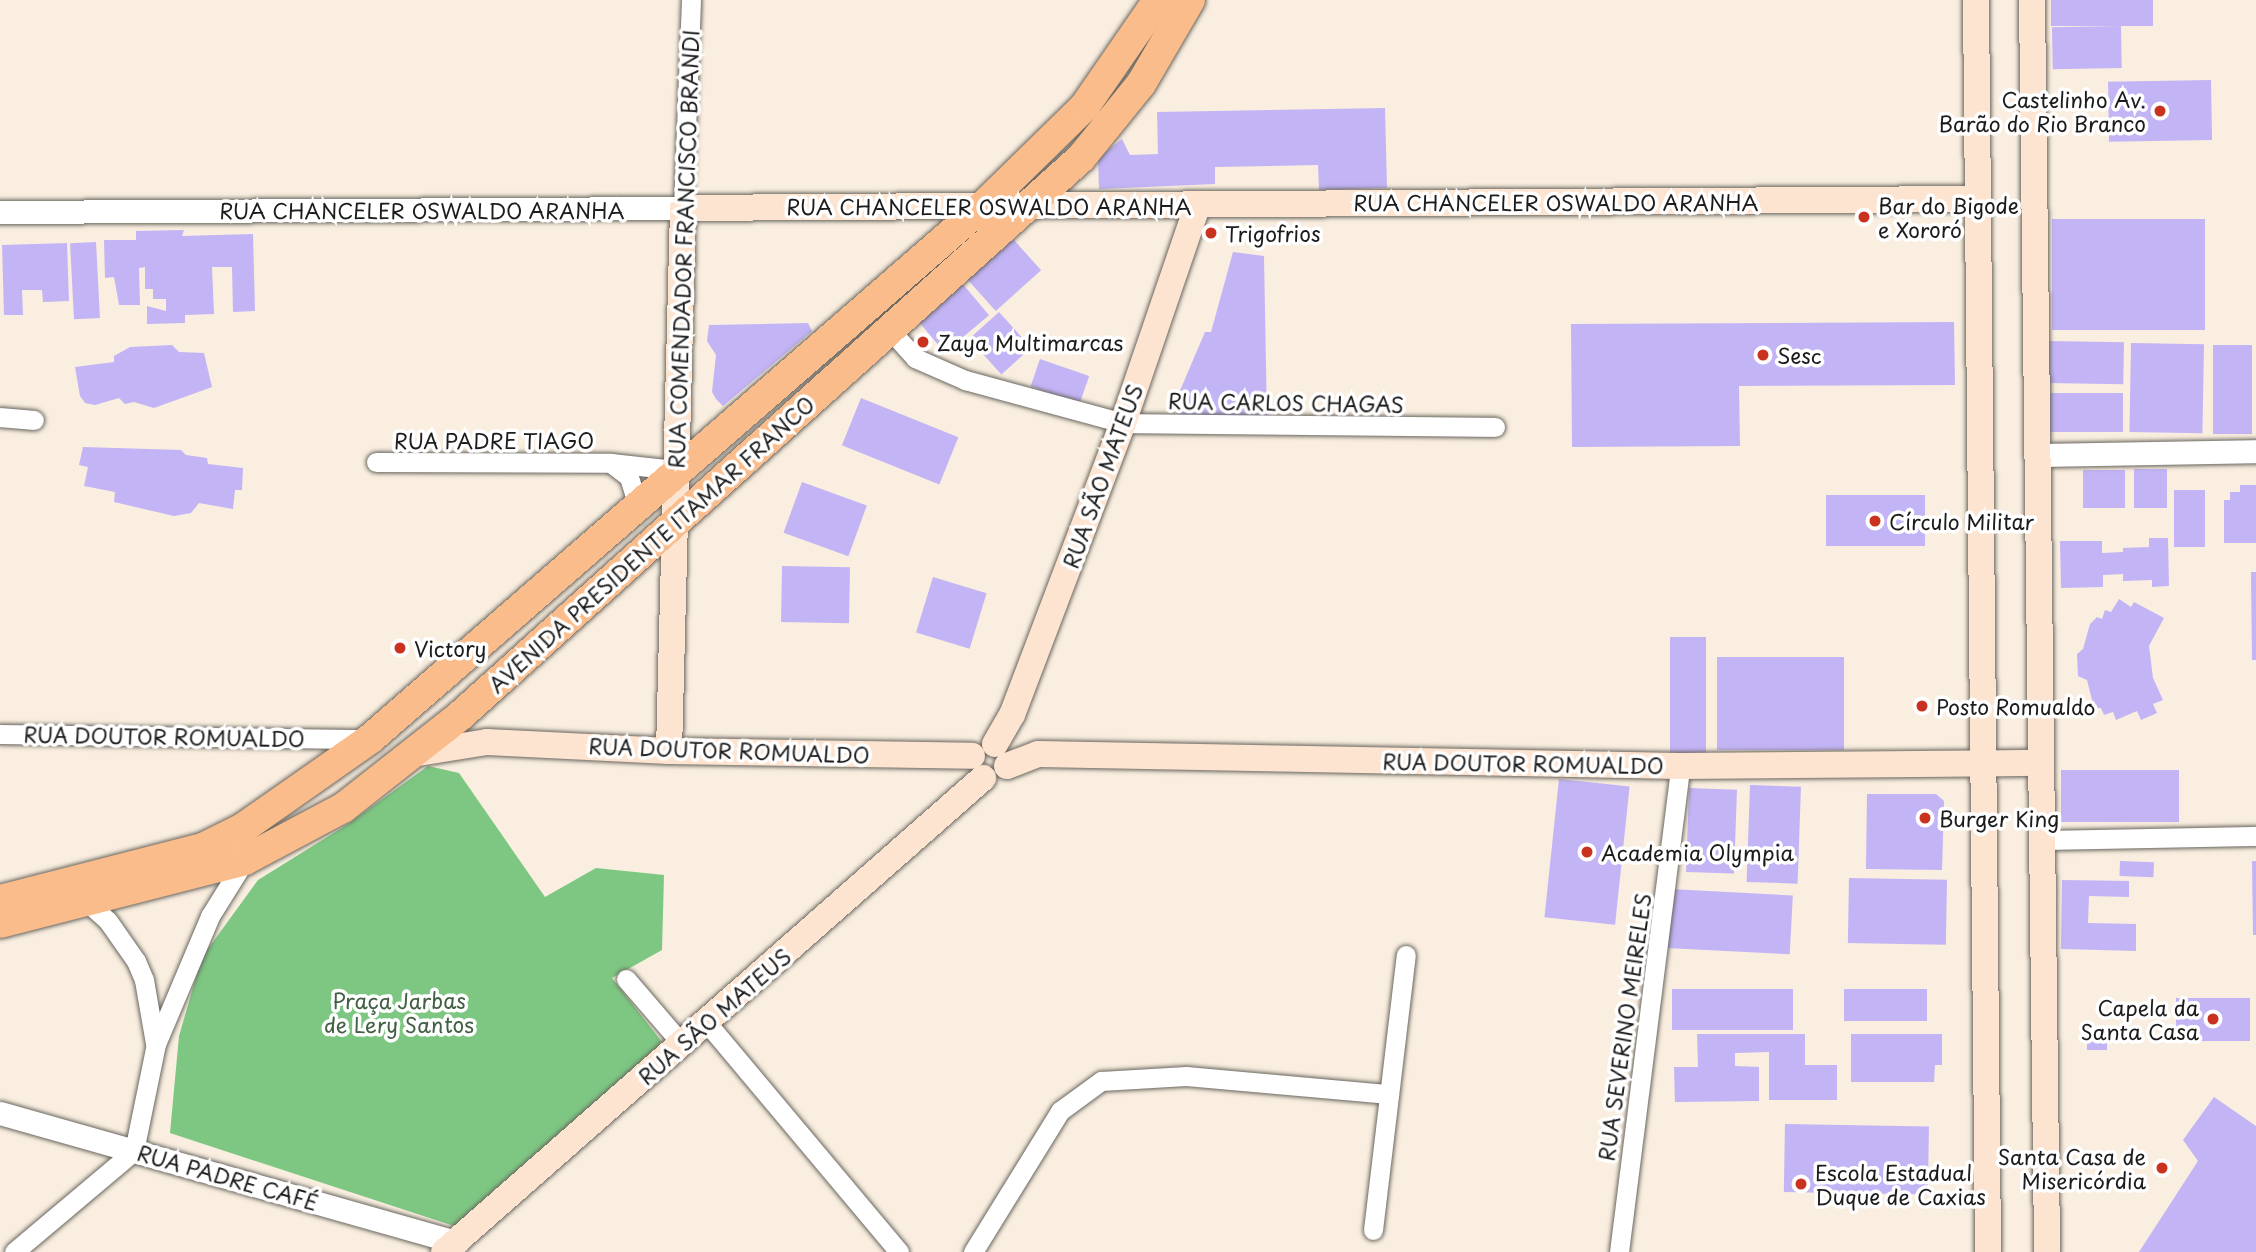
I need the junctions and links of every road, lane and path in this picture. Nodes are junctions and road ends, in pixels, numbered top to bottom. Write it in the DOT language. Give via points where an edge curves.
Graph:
graph roads {
  1 [pos="691,0"];
  2 [pos="1158,0"];
  3 [pos="1190,0"];
  4 [pos="1976,0"];
  5 [pos="2032,0"];
  6 [pos="1978,199"];
  7 [pos="1198,204"];
  8 [pos="983,206"];
  9 [pos="1029,206"];
  10 [pos="682,208"];
  11 [pos="0,212"];
  12 [pos="890,330"];
  13 [pos="0,417"];
  14 [pos="34,420"];
  15 [pos="1124,423"];
  16 [pos="1494,427"];
  17 [pos="2256,452"];
  18 [pos="2037,455"];
  19 [pos="376,462"];
  20 [pos="611,463"];
  21 [pos="675,470"];
  22 [pos="634,510"];
  23 [pos="673,526"];
  24 [pos="461,715"];
  25 [pos="1012,715"];
  26 [pos="0,734"];
  27 [pos="370,739"];
  28 [pos="487,742"];
  29 [pos="669,751"];
  30 [pos="412,754"];
  31 [pos="1038,754"];
  32 [pos="989,761"];
  33 [pos="2040,762"];
  34 [pos="1984,765"];
  35 [pos="1680,766"];
  36 [pos="2256,836"];
  37 [pos="2041,840"];
  38 [pos="245,860"];
  39 [pos="0,900"];
  40 [pos="87,902"];
  41 [pos="0,923"];
  42 [pos="1406,955"];
  43 [pos="626,979"];
  44 [pos="707,1023"];
  45 [pos="156,1044"];
  46 [pos="682,1044"];
  47 [pos="1389,1094"];
  48 [pos="0,1113"];
  49 [pos="134,1151"];
  50 [pos="1373,1230"];
  51 [pos="451,1247"];
  52 [pos="14,1252"];
  53 [pos="899,1252"];
  54 [pos="973,1252"];
  55 [pos="1619,1252"];
  56 [pos="1988,1252"];
  57 [pos="2047,1252"];
  1 -- 10 [label="street, RUA COMENDADOR FRANCISCO BRANDI"];
  2 -- 8 [label="main road, AVENIDA PRESIDENTE ITAMAR FRANCO" via="1085,106"];
  3 -- 9 [label="main road, AVENIDA PRESIDENTE ITAMAR FRANCO" via="1140,85 1082,158"];
  4 -- 6 [label="main road"];
  5 -- 18 [label="main road"];
  6 -- 7 [label="main road, RUA CHANCELER OSWALDO ARANHA"];
  6 -- 34 [label="main road"];
  7 -- 9 [label="main road, RUA CHANCELER OSWALDO ARANHA"];
  7 -- 15 [label="main road, RUA SÃO MATEUS"];
  8 -- 9 [label="main road, RUA CHANCELER OSWALDO ARANHA"];
  8 -- 10 [label="main road, RUA CHANCELER OSWALDO ARANHA"];
  8 -- 21 [label="main road, AVENIDA PRESIDENTE ITAMAR FRANCO"];
  9 -- 12 [label="main road, AVENIDA PRESIDENTE ITAMAR FRANCO"];
  10 -- 11 [label="street, RUA CHANCELER OSWALDO ARANHA"];
  10 -- 21 [label="main road, RUA COMENDADOR FRANCISCO BRANDI"];
  12 -- 15 [label="street, RUA CARLOS CHAGAS" via="915,358 965,380"];
  12 -- 23 [label="main road, AVENIDA PRESIDENTE ITAMAR FRANCO"];
  13 -- 14 [label="street"];
  15 -- 16 [label="street, RUA CARLOS CHAGAS"];
  15 -- 25 [label="main road, RUA SÃO MATEUS"];
  17 -- 18 [label="street"];
  18 -- 33 [label="main road"];
  19 -- 20 [label="street, RUA PADRE TIAGO"];
  20 -- 21 [label="street, RUA PADRE TIAGO"];
  20 -- 22 [label="street, RUA PADRE TIAGO" via="629,477"];
  21 -- 22 [label="main road, AVENIDA PRESIDENTE ITAMAR FRANCO"];
  21 -- 23 [label="main road, RUA COMENDADOR FRANCISCO BRANDI"];
  22 -- 23 [label="main road"];
  22 -- 27 [label="main road, AVENIDA PRESIDENTE ITAMAR FRANCO"];
  23 -- 24 [label="main road, AVENIDA PRESIDENTE ITAMAR FRANCO"];
  23 -- 29 [label="main road, RUA COMENDADOR FRANCISCO BRANDI"];
  24 -- 28 [label="street"];
  24 -- 30 [label="main road, AVENIDA PRESIDENTE ITAMAR FRANCO"];
  25 -- 31 [label="main road" via="1015,736"];
  25 -- 32 [label="main road, RUA SÃO MATEUS"];
  26 -- 27 [label="street, RUA DOUTOR ROMUALDO"];
  27 -- 39 [label="main road, AVENIDA PRESIDENTE ITAMAR FRANCO" via="243,828 203,848"];
  28 -- 29 [label="main road, RUA DOUTOR ROMUALDO"];
  28 -- 30 [label="main road, RUA DOUTOR ROMUALDO"];
  29 -- 32 [label="main road, RUA DOUTOR ROMUALDO"];
  30 -- 38 [label="main road, AVENIDA PRESIDENTE ITAMAR FRANCO" via="343,808"];
  31 -- 32 [label="main road, RUA DOUTOR ROMUALDO"];
  31 -- 35 [label="main road, RUA DOUTOR ROMUALDO"];
  32 -- 44 [label="main road, RUA SÃO MATEUS"];
  33 -- 34 [label="main road, RUA DOUTOR ROMUALDO"];
  33 -- 37 [label="main road"];
  34 -- 35 [label="main road, RUA DOUTOR ROMUALDO"];
  34 -- 56 [label="main road"];
  35 -- 55 [label="street, RUA SEVERINO MEIRELES"];
  36 -- 37 [label="street"];
  37 -- 57 [label="main road"];
  38 -- 40 [label="main road, AVENIDA PRESIDENTE ITAMAR FRANCO"];
  38 -- 45 [label="street" via="210,916"];
  40 -- 41 [label="main road, AVENIDA PRESIDENTE ITAMAR FRANCO"];
  40 -- 45 [label="street" via="108,921 136,961"];
  42 -- 47 [label="street"];
  43 -- 46 [label="street"];
  44 -- 46 [label="main road, RUA SÃO MATEUS"];
  44 -- 53 [label="street"];
  45 -- 49 [label="street"];
  46 -- 51 [label="main road, RUA SÃO MATEUS"];
  47 -- 50 [label="street"];
  47 -- 54 [label="street" via="1186,1076 1101,1081 1060,1111"];
  48 -- 49 [label="street, RUA PADRE CAFÉ"];
  49 -- 51 [label="street, RUA PADRE CAFÉ"];
  49 -- 52 [label="street"];
}
